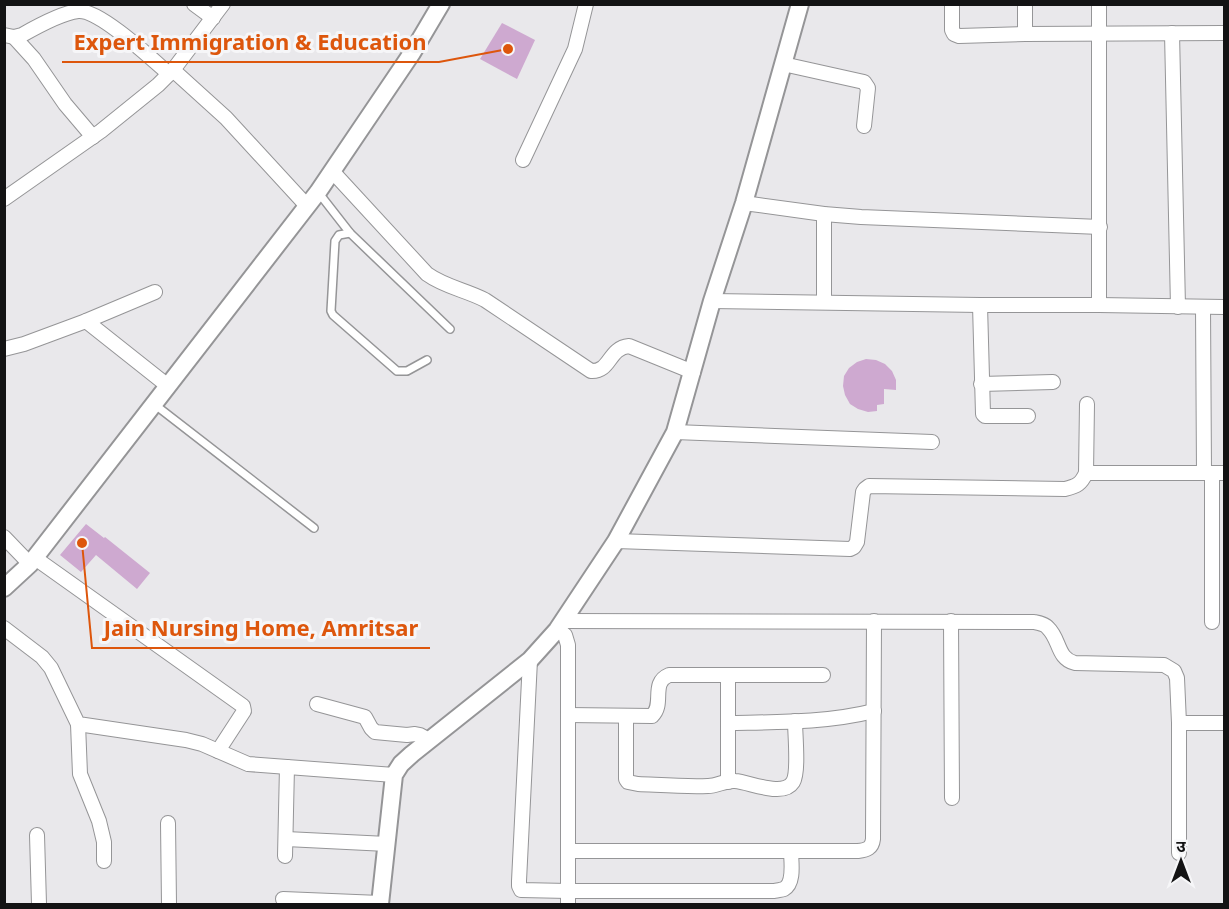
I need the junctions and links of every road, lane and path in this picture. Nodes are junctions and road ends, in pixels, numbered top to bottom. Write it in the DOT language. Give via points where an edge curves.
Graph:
graph roads {
  1 [pos="194,4"];
  2 [pos="223,4"];
  3 [pos="441,4"];
  4 [pos="586,4"];
  5 [pos="800,4"];
  6 [pos="952,4"];
  7 [pos="1024,4"];
  8 [pos="1100,4"];
  9 [pos="64,9"];
  10 [pos="213,18"];
  11 [pos="1172,33"];
  12 [pos="1224,33"];
  13 [pos="1025,34"];
  14 [pos="1100,34"];
  15 [pos="9,36"];
  16 [pos="783,64"];
  17 [pos="171,72"];
  18 [pos="864,126"];
  19 [pos="93,137"];
  20 [pos="523,160"];
  21 [pos="332,171"];
  22 [pos="318,192"];
  23 [pos="4,199"];
  24 [pos="744,203"];
  25 [pos="307,206"];
  26 [pos="824,214"];
  27 [pos="1100,227"];
  28 [pos="350,233"];
  29 [pos="155,292"];
  30 [pos="712,301"];
  31 [pos="824,302"];
  32 [pos="980,305"];
  33 [pos="1099,305"];
  34 [pos="1178,307"];
  35 [pos="1203,307"];
  36 [pos="1224,307"];
  37 [pos="86,321"];
  38 [pos="450,329"];
  39 [pos="4,349"];
  40 [pos="427,360"];
  41 [pos="693,372"];
  42 [pos="1053,382"];
  43 [pos="981,384"];
  44 [pos="168,386"];
  45 [pos="154,404"];
  46 [pos="1087,404"];
  47 [pos="1028,416"];
  48 [pos="675,432"];
  49 [pos="932,442"];
  50 [pos="1086,473"];
  51 [pos="1214,473"];
  52 [pos="314,528"];
  53 [pos="4,537"];
  54 [pos="616,542"];
  55 [pos="32,561"];
  56 [pos="4,588"];
  57 [pos="874,621"];
  58 [pos="951,621"];
  59 [pos="1212,622"];
  60 [pos="560,625"];
  61 [pos="4,628"];
  62 [pos="530,660"];
  63 [pos="823,675"];
  64 [pos="728,676"];
  65 [pos="317,704"];
  66 [pos="874,711"];
  67 [pos="568,715"];
  68 [pos="626,716"];
  69 [pos="795,721"];
  70 [pos="728,723"];
  71 [pos="1179,723"];
  72 [pos="1224,723"];
  73 [pos="78,724"];
  74 [pos="429,740"];
  75 [pos="218,751"];
  76 [pos="287,767"];
  77 [pos="394,775"];
  78 [pos="728,782"];
  79 [pos="952,798"];
  80 [pos="168,823"];
  81 [pos="38,835"];
  82 [pos="286,839"];
  83 [pos="387,844"];
  84 [pos="568,850"];
  85 [pos="791,851"];
  86 [pos="1179,853"];
  87 [pos="285,856"];
  88 [pos="104,861"];
  89 [pos="568,898"];
  90 [pos="702,898"];
  91 [pos="774,898"];
  92 [pos="283,899"];
  93 [pos="39,904"];
  94 [pos="169,904"];
  95 [pos="380,904"];
  1 -- 10 [label="street"];
  2 -- 10 [label="street"];
  3 -- 21 [label="street" via="412,54"];
  4 -- 20 [label="street" via="575,49"];
  5 -- 16 [label="street"];
  6 -- 13 [label="street" via="954,34"];
  7 -- 13 [label="street"];
  8 -- 14 [label="street"];
  9 -- 15 [label="street" via="22,35"];
  9 -- 17 [label="street" via="92,14"];
  10 -- 17 [label="street"];
  11 -- 12 [label="street"];
  11 -- 14 [label="street"];
  11 -- 34 [label="street"];
  13 -- 14 [label="street"];
  14 -- 27 [label="street"];
  15 -- 19 [label="street" via="34,59"];
  16 -- 18 [label="street" via="864,82 868,88"];
  16 -- 24 [label="street"];
  17 -- 19 [label="street"];
  17 -- 25 [label="street" via="226,118"];
  19 -- 23 [label="street"];
  21 -- 22 [label="street"];
  21 -- 41 [label="street" via="436,281 485,300 591,371 602,368 617,350 629,346"];
  22 -- 25 [label="street"];
  22 -- 28 [label="lane"];
  24 -- 26 [label="street"];
  24 -- 30 [label="street"];
  25 -- 44 [label="street"];
  26 -- 27 [label="street"];
  26 -- 31 [label="street"];
  27 -- 33 [label="street"];
  28 -- 38 [label="lane"];
  28 -- 40 [label="lane" via="339,235 335,241 333,315 397,371 407,371"];
  29 -- 37 [label="street"];
  30 -- 31 [label="street"];
  30 -- 41 [label="street"];
  31 -- 32 [label="street"];
  32 -- 33 [label="street"];
  32 -- 43 [label="street"];
  33 -- 34 [label="street"];
  34 -- 35 [label="street"];
  35 -- 36 [label="street"];
  35 -- 51 [label="street"];
  37 -- 39 [label="street"];
  37 -- 44 [label="street"];
  41 -- 48 [label="street"];
  42 -- 43 [label="street"];
  43 -- 47 [label="street" via="985,416"];
  44 -- 45 [label="street"];
  45 -- 52 [label="lane"];
  45 -- 55 [label="street"];
  46 -- 50 [label="street"];
  48 -- 49 [label="street"];
  48 -- 54 [label="street"];
  50 -- 51 [label="street"];
  50 -- 54 [label="street" via="1082,482 1065,489 869,486 863,492 857,542 850,549"];
  51 -- 59 [label="street"];
  53 -- 55 [label="street"];
  54 -- 60 [label="street"];
  55 -- 56 [label="street"];
  55 -- 75 [label="street" via="243,706 244,711"];
  57 -- 58 [label="street"];
  57 -- 60 [label="street"];
  57 -- 66 [label="street"];
  58 -- 71 [label="street" via="1034,622 1050,629 1068,662 1170,667 1178,678"];
  58 -- 79 [label="street"];
  60 -- 62 [label="street"];
  60 -- 67 [label="street" via="568,645"];
  61 -- 73 [label="street" via="51,668"];
  62 -- 74 [label="street"];
  62 -- 89 [label="street" via="519,886 521,890"];
  63 -- 64 [label="street"];
  64 -- 68 [label="street" via="669,675 660,681 655,714"];
  64 -- 70 [label="street"];
  65 -- 74 [label="street" via="365,717 375,732 420,735"];
  66 -- 69 [label="street" via="840,719"];
  66 -- 85 [label="street" via="873,844 865,850"];
  67 -- 68 [label="street"];
  67 -- 84 [label="street"];
  68 -- 78 [label="street" via="628,782 705,786"];
  69 -- 70 [label="street"];
  69 -- 78 [label="street" via="796,772 789,786 766,788"];
  70 -- 78 [label="street"];
  71 -- 72 [label="street"];
  71 -- 86 [label="street"];
  73 -- 75 [label="street" via="186,740"];
  73 -- 88 [label="street" via="80,774 99,821"];
  74 -- 77 [label="street"];
  75 -- 76 [label="street" via="248,764"];
  76 -- 77 [label="street"];
  76 -- 82 [label="street"];
  77 -- 83 [label="street"];
  80 -- 94 [label="street"];
  81 -- 93 [label="street"];
  82 -- 83 [label="street"];
  82 -- 87 [label="street"];
  83 -- 95 [label="street"];
  84 -- 85 [label="street"];
  84 -- 89 [label="street"];
  85 -- 91 [label="street" via="789,884"];
  89 -- 90 [label="street"];
  90 -- 91 [label="street"];
  92 -- 95 [label="street"];
}
